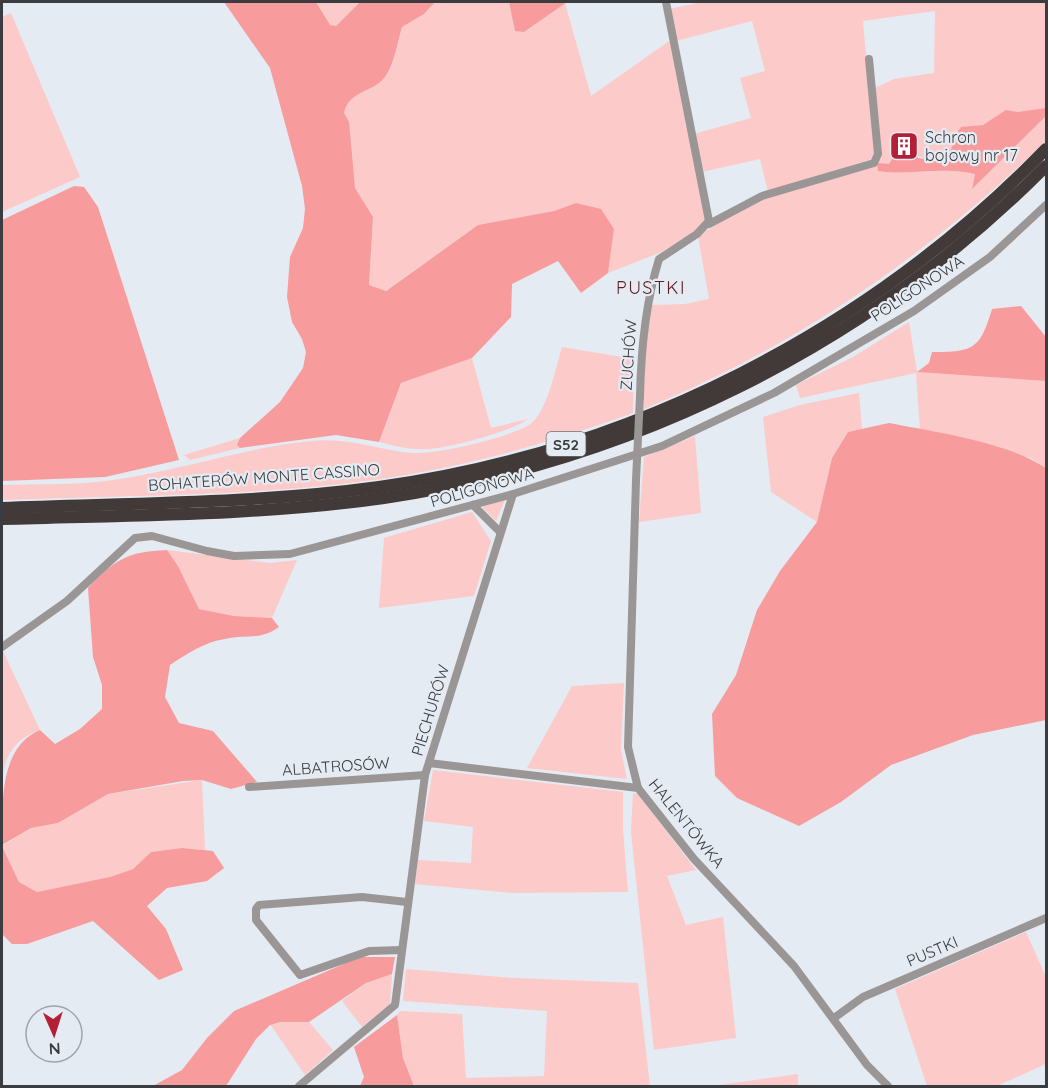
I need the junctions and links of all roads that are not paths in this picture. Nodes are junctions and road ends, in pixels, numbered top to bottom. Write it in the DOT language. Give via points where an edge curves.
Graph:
graph roads {
  1 [pos="666,2"];
  2 [pos="869,59"];
  3 [pos="1047,149"];
  4 [pos="1047,166"];
  5 [pos="1047,205"];
  6 [pos="709,224"];
  7 [pos="636,480"];
  8 [pos="513,494"];
  9 [pos="473,505"];
  10 [pos="2,508"];
  11 [pos="2,519"];
  12 [pos="499,531"];
  13 [pos="2,647"];
  14 [pos="429,763"];
  15 [pos="425,775"];
  16 [pos="249,787"];
  17 [pos="638,788"];
  18 [pos="407,902"];
  19 [pos="1047,918"];
  20 [pos="402,950"];
  21 [pos="834,1018"];
  22 [pos="299,1086"];
  23 [pos="888,1086"];
  1 -- 6 [label="street"];
  2 -- 6 [label="street, ZUCHÓW" via="878,154 874,163 762,196"];
  3 -- 10 [label="highway, BOHATERÓW MONTE CASSINO / S52" via="962,230 860,304 719,386 586,438 489,467 379,487 256,498"];
  4 -- 11 [label="highway, BOHATERÓW MONTE CASSINO / S52" via="969,238 917,278 795,357 723,396 553,462 430,490 332,504"];
  5 -- 8 [label="street, POLIGONOWA" via="954,284 774,393 662,446"];
  6 -- 7 [label="street, ZUCHÓW, bridge" via="659,259 650,290 643,336"];
  7 -- 17 [label="street, HALENTÓWKA" via="628,747"];
  8 -- 9 [label="street, POLIGONOWA"];
  8 -- 12 [label="street, PIECHURÓW"];
  9 -- 12 [label="street"];
  9 -- 13 [label="street, POLIGONOWA" via="290,554 234,555 153,536 135,538 67,601"];
  12 -- 14 [label="street, PIECHURÓW"];
  14 -- 15 [label="street, PIECHURÓW"];
  14 -- 17 [label="street"];
  15 -- 16 [label="street, ALBATROSÓW"];
  15 -- 18 [label="street, PIECHURÓW"];
  17 -- 21 [label="street, HALENTÓWKA" via="694,859 794,966"];
  18 -- 20 [label="street, PIECHURÓW"];
  18 -- 20 [label="street" via="362,897 259,905 256,909 256,920 300,975 369,951"];
  19 -- 21 [label="street, PUSTKI" via="864,997"];
  20 -- 22 [label="street, PIECHURÓW" via="395,1005"];
  21 -- 23 [label="street, HALENTÓWKA" via="867,1065"];
}
